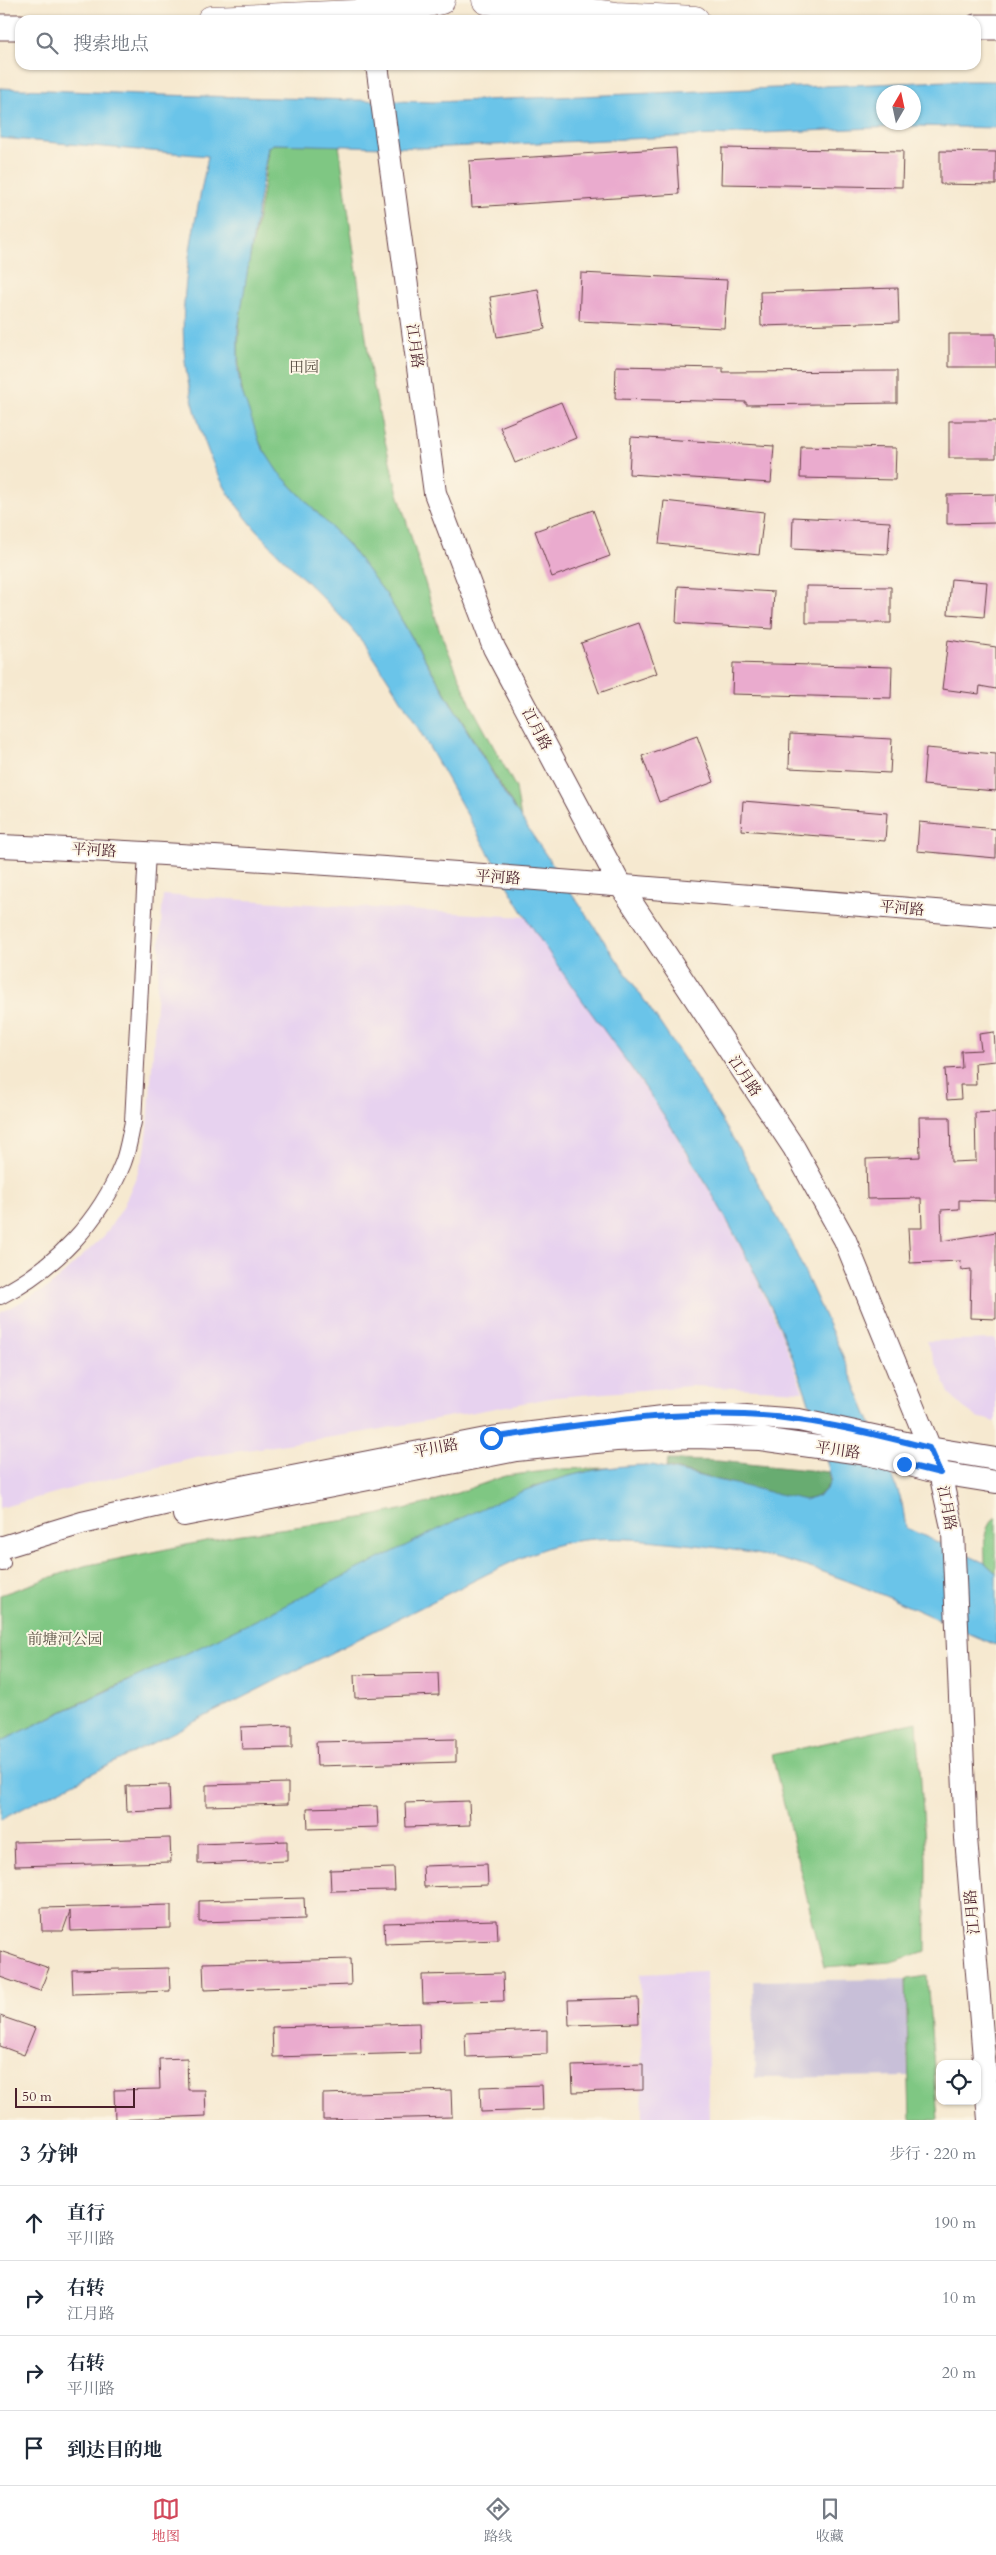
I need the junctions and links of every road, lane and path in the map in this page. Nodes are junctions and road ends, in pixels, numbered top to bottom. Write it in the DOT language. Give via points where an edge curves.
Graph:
graph roads {
  1 [pos="441,0"];
  2 [pos="486,0"];
  3 [pos="331,15"];
  4 [pos="608,15"];
  5 [pos="0,27"];
  6 [pos="15,27"];
  7 [pos="981,27"];
  8 [pos="996,27"];
  9 [pos="377,70"];
  10 [pos="0,846"];
  11 [pos="147,852"];
  12 [pos="620,885"];
  13 [pos="996,916"];
  14 [pos="0,1296"];
  15 [pos="929,1448"];
  16 [pos="996,1459"];
  17 [pos="940,1473"];
  18 [pos="996,1482"];
  19 [pos="0,1559"];
  20 [pos="989,2120"];
  1 -- 3 [label="highway" via="380,13"];
  2 -- 4 [label="highway"];
  5 -- 6 [label="main road"];
  7 -- 8 [label="main road"];
  9 -- 12 [label="street, 江月路" via="436,493 494,648"];
  10 -- 11 [label="street, 平河路"];
  11 -- 12 [label="street, 平河路"];
  11 -- 14 [label="street" via="133,1122 123,1163 97,1212 62,1254 18,1287"];
  12 -- 13 [label="street, 平河路"];
  12 -- 15 [label="street, 江月路" via="794,1148 845,1240"];
  15 -- 16 [label="street, 平川路"];
  15 -- 17 [label="street, 江月路"];
  15 -- 19 [label="street, 平川路" via="800,1420 733,1415 671,1416 491,1438 216,1492 82,1523"];
  17 -- 18 [label="street, 平川路"];
  17 -- 19 [label="street, 平川路" via="868,1454 760,1439 616,1440 516,1450 161,1520"];
  17 -- 20 [label="street, 江月路" via="953,1532 966,1838"];
}
